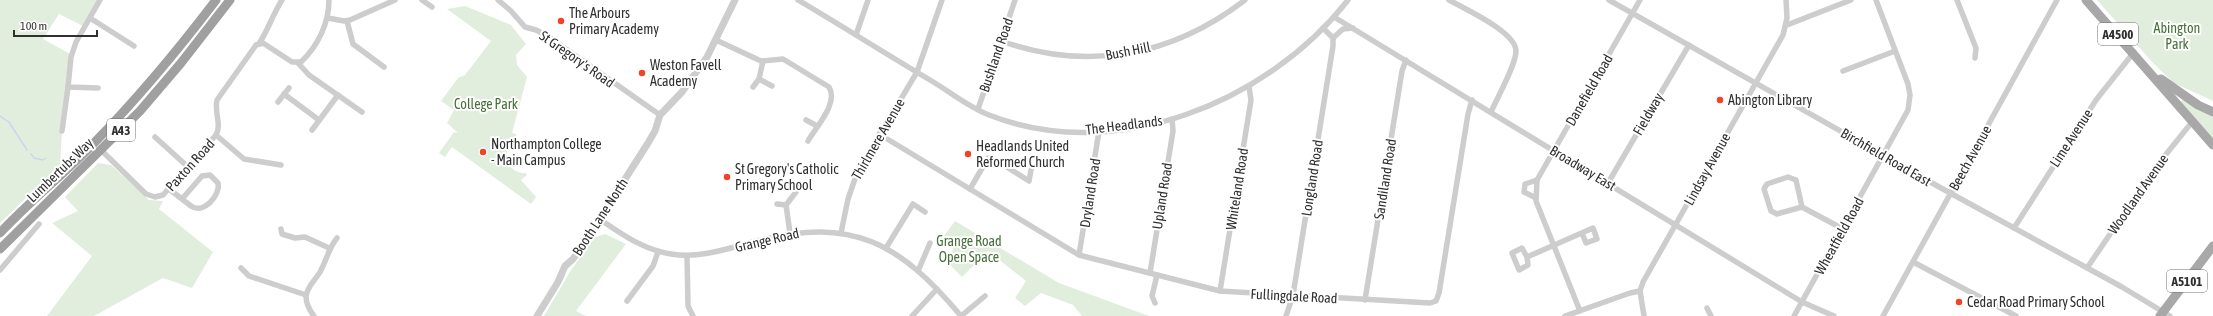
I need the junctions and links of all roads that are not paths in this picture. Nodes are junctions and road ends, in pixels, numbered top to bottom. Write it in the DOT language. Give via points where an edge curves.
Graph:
graph roads {
  1 [pos="100,0"];
  2 [pos="216,0"];
  3 [pos="230,0"];
  4 [pos="282,0"];
  5 [pos="329,0"];
  6 [pos="395,0"];
  7 [pos="422,0"];
  8 [pos="498,0"];
  9 [pos="735,0"];
  10 [pos="798,0"];
  11 [pos="868,0"];
  12 [pos="942,0"];
  13 [pos="1015,0"];
  14 [pos="1245,0"];
  15 [pos="1348,0"];
  16 [pos="1449,0"];
  17 [pos="1609,0"];
  18 [pos="1640,0"];
  19 [pos="1786,0"];
  20 [pos="1851,0"];
  21 [pos="1876,0"];
  22 [pos="1957,0"];
  23 [pos="2057,0"];
  24 [pos="2086,0"];
  25 [pos="432,7"];
  26 [pos="1632,13"];
  27 [pos="1334,16"];
  28 [pos="90,18"];
  29 [pos="328,18"];
  30 [pos="347,20"];
  31 [pos="1786,25"];
  32 [pos="1323,28"];
  33 [pos="1353,28"];
  34 [pos="856,35"];
  35 [pos="1333,38"];
  36 [pos="716,40"];
  37 [pos="1001,41"];
  38 [pos="260,42"];
  39 [pos="134,46"];
  40 [pos="1689,46"];
  41 [pos="1895,52"];
  42 [pos="2134,52"];
  43 [pos="1975,58"];
  44 [pos="1406,60"];
  45 [pos="763,61"];
  46 [pos="298,63"];
  47 [pos="384,67"];
  48 [pos="2149,70"];
  49 [pos="1843,71"];
  50 [pos="917,72"];
  51 [pos="759,79"];
  52 [pos="1755,83"];
  53 [pos="772,86"];
  54 [pos="752,87"];
  55 [pos="1249,87"];
  56 [pos="68,88"];
  57 [pos="98,88"];
  58 [pos="289,88"];
  59 [pos="284,94"];
  60 [pos="338,94"];
  61 [pos="1472,100"];
  62 [pos="278,102"];
  63 [pos="978,109"];
  64 [pos="362,112"];
  65 [pos="1491,112"];
  66 [pos="2213,112"];
  67 [pos="660,116"];
  68 [pos="1172,119"];
  69 [pos="319,120"];
  70 [pos="806,120"];
  71 [pos="2192,122"];
  72 [pos="817,126"];
  73 [pos="312,130"];
  74 [pos="62,131"];
  75 [pos="1099,131"];
  76 [pos="879,134"];
  77 [pos="216,135"];
  78 [pos="155,138"];
  79 [pos="808,141"];
  80 [pos="2213,145"];
  81 [pos="101,150"];
  82 [pos="1554,150"];
  83 [pos="1884,155"];
  84 [pos="281,165"];
  85 [pos="188,167"];
  86 [pos="1031,170"];
  87 [pos="1537,180"];
  88 [pos="1608,183"];
  89 [pos="169,189"];
  90 [pos="970,189"];
  91 [pos="796,192"];
  92 [pos="1951,193"];
  93 [pos="1536,198"];
  94 [pos="182,199"];
  95 [pos="777,204"];
  96 [pos="786,205"];
  97 [pos="1802,206"];
  98 [pos="925,212"];
  99 [pos="601,220"];
  100 [pos="10,223"];
  101 [pos="39,224"];
  102 [pos="1675,225"];
  103 [pos="281,228"];
  104 [pos="2014,228"];
  105 [pos="1843,229"];
  106 [pos="0,230"];
  107 [pos="0,233"];
  108 [pos="790,233"];
  109 [pos="841,233"];
  110 [pos="1582,233"];
  111 [pos="337,238"];
  112 [pos="930,243"];
  113 [pos="1553,245"];
  114 [pos="329,248"];
  115 [pos="886,248"];
  116 [pos="0,250"];
  117 [pos="2212,251"];
  118 [pos="658,252"];
  119 [pos="1080,255"];
  120 [pos="687,256"];
  121 [pos="1527,257"];
  122 [pos="1913,262"];
  123 [pos="241,268"];
  124 [pos="2087,268"];
  125 [pos="0,270"];
  126 [pos="918,271"];
  127 [pos="1150,273"];
  128 [pos="1157,275"];
  129 [pos="937,290"];
  130 [pos="1220,291"];
  131 [pos="1640,292"];
  132 [pos="306,295"];
  133 [pos="1292,295"];
  134 [pos="985,296"];
  135 [pos="1365,300"];
  136 [pos="627,302"];
  137 [pos="1802,302"];
  138 [pos="1155,303"];
  139 [pos="1707,308"];
  140 [pos="1580,311"];
  141 [pos="2165,314"];
  142 [pos="689,315"];
  143 [pos="314,316"];
  144 [pos="537,316"];
  145 [pos="912,316"];
  146 [pos="961,316"];
  147 [pos="1286,316"];
  148 [pos="1565,316"];
  149 [pos="1644,316"];
  150 [pos="1711,316"];
  151 [pos="1794,316"];
  152 [pos="1834,316"];
  153 [pos="1883,316"];
  154 [pos="2016,316"];
  1 -- 28 [label="street"];
  2 -- 100 [label="highway, Lumbertubs Way / A43" via="173,56 128,107"];
  3 -- 81 [label="highway, Lumbertubs Way / A43" via="166,82"];
  4 -- 38 [label="street, Paxton Road" via="271,16 267,31"];
  5 -- 29 [label="street"];
  6 -- 30 [label="street"];
  7 -- 25 [label="street"];
  8 -- 67 [label="street, St Gregory's Road" via="512,11 525,27 546,35"];
  9 -- 36 [label="street"];
  10 -- 34 [label="street, The Headlands"];
  11 -- 34 [label="street"];
  12 -- 50 [label="street, Thirlmere Avenue"];
  13 -- 37 [label="street, Bushland Road"];
  14 -- 37 [label="street, Bush Hill" via="1224,17 1188,35 1149,49 1118,56 1065,57 1034,52"];
  15 -- 27 [label="street, The Headlands"];
  16 -- 65 [label="street" via="1507,34 1515,45 1515,58"];
  17 -- 26 [label="street, Birchfield Road East"];
  18 -- 26 [label="street, Danefield Road"];
  19 -- 31 [label="street"];
  20 -- 31 [label="street"];
  21 -- 41 [label="street, Wheatfield Road"];
  22 -- 43 [label="street" via="1976,48"];
  23 -- 92 [label="street, Beech Avenue"];
  24 -- 42 [label="main road, A4500"];
  26 -- 40 [label="street, Birchfield Road East"];
  26 -- 82 [label="street, Danefield Road"];
  27 -- 32 [label="street, The Headlands"];
  27 -- 33 [label="street, Broadway East"];
  28 -- 39 [label="street"];
  28 -- 56 [label="street" via="76,42 71,57"];
  29 -- 30 [label="street"];
  29 -- 46 [label="street" via="319,38"];
  30 -- 47 [label="street" via="353,44"];
  31 -- 52 [label="street, Lindsay Avenue"];
  32 -- 35 [label="street"];
  32 -- 55 [label="street, The Headlands" via="1286,62"];
  33 -- 35 [label="street" via="1343,29"];
  33 -- 44 [label="street, Broadway East"];
  34 -- 50 [label="street, The Headlands"];
  35 -- 133 [label="street, Longland Road"];
  36 -- 45 [label="street"];
  36 -- 67 [label="street" via="696,75"];
  37 -- 63 [label="street, Bushland Road"];
  38 -- 46 [label="street" via="292,62"];
  38 -- 77 [label="street, Paxton Road" via="241,64 217,100 215,108 219,124"];
  40 -- 52 [label="street, Birchfield Road East"];
  40 -- 88 [label="street, Fieldway"];
  41 -- 49 [label="street"];
  41 -- 83 [label="street, Wheatfield Road" via="1908,84 1909,106"];
  42 -- 48 [label="main road, A4500"];
  42 -- 104 [label="street, Lime Avenue" via="2096,100"];
  44 -- 61 [label="street, Broadway East"];
  44 -- 135 [label="street, Sandiland Road" via="1402,71"];
  45 -- 51 [label="street"];
  45 -- 72 [label="street" via="783,59 829,87 832,98"];
  46 -- 60 [label="street" via="309,75"];
  48 -- 66 [label="main road, A4500" via="2198,105"];
  48 -- 71 [label="main road, A4500"];
  50 -- 63 [label="street, The Headlands"];
  50 -- 76 [label="street, Thirlmere Avenue"];
  51 -- 53 [label="street"];
  51 -- 54 [label="street"];
  52 -- 83 [label="street, Birchfield Road East"];
  52 -- 102 [label="street, Lindsay Avenue"];
  55 -- 68 [label="street, The Headlands" via="1216,104"];
  55 -- 130 [label="street, Whiteland Road" via="1251,100"];
  56 -- 57 [label="street"];
  56 -- 74 [label="street"];
  58 -- 59 [label="street"];
  59 -- 62 [label="street"];
  59 -- 69 [label="street"];
  60 -- 64 [label="street"];
  60 -- 69 [label="street"];
  61 -- 65 [label="street, Broadway East"];
  61 -- 135 [label="street, Fullingdale Road" via="1438,298 1434,302 1426,303"];
  63 -- 75 [label="street, The Headlands" via="1042,129"];
  65 -- 82 [label="street, Broadway East"];
  67 -- 99 [label="street, Booth Lane North" via="655,131"];
  68 -- 75 [label="street, The Headlands"];
  68 -- 127 [label="street, Upland Road" via="1173,131"];
  69 -- 73 [label="street"];
  70 -- 72 [label="street"];
  71 -- 80 [label="main road, A4500"];
  71 -- 124 [label="street, Woodland Avenue" via="2155,168"];
  72 -- 79 [label="street"];
  75 -- 119 [label="street, Dryland Road"];
  76 -- 90 [label="street, Fullingdale Road"];
  76 -- 109 [label="street, Thirlmere Avenue" via="853,181"];
  77 -- 84 [label="street" via="244,159"];
  77 -- 85 [label="street, Paxton Road"];
  78 -- 85 [label="street"];
  81 -- 89 [label="street, Paxton Road" via="146,194 157,196"];
  81 -- 116 [label="highway, Lumbertubs Way / A43"];
  82 -- 87 [label="street, Danefield Road"];
  82 -- 88 [label="street, Broadway East"];
  83 -- 92 [label="street, Birchfield Road East"];
  83 -- 105 [label="street, Wheatfield Road"];
  85 -- 89 [label="street, Paxton Road"];
  86 -- 90 [label="street" via="1029,181 994,159 988,158"];
  87 -- 93 [label="street, Danefield Road"];
  87 -- 93 [label="street, Danefield Road" via="1525,184 1524,192"];
  88 -- 102 [label="street, Broadway East"];
  89 -- 94 [label="street"];
  90 -- 119 [label="street, Fullingdale Road"];
  91 -- 96 [label="street"];
  92 -- 104 [label="street, Birchfield Road East"];
  92 -- 122 [label="street, Beech Avenue"];
  93 -- 113 [label="street, Danefield Road"];
  94 -- 94 [label="street" via="194,208 203,209 217,194 218,183 210,175 202,176"];
  95 -- 96 [label="street"];
  96 -- 108 [label="street"];
  97 -- 97 [label="street" via="1777,214 1771,211 1764,190 1767,184 1788,177 1796,180"];
  97 -- 105 [label="street"];
  98 -- 115 [label="street" via="913,204"];
  99 -- 118 [label="street, Grange Road" via="636,242"];
  99 -- 144 [label="street, Booth Lane North" via="565,266"];
  100 -- 106 [label="street"];
  100 -- 107 [label="highway, Lumbertubs Way / A43"];
  101 -- 125 [label="street, Lumbertubs Way"];
  102 -- 131 [label="street, Lindsay Avenue"];
  102 -- 137 [label="street, Broadway East"];
  103 -- 114 [label="street" via="282,234 295,238 305,237"];
  104 -- 124 [label="street, Birchfield Road East"];
  105 -- 137 [label="street, Wheatfield Road"];
  108 -- 109 [label="street, Grange Road"];
  108 -- 120 [label="street, Grange Road" via="711,253"];
  109 -- 115 [label="street, Grange Road"];
  110 -- 113 [label="street"];
  111 -- 114 [label="street"];
  112 -- 126 [label="street"];
  113 -- 121 [label="street"];
  113 -- 140 [label="street, Danefield Road"];
  114 -- 132 [label="street" via="320,272"];
  115 -- 126 [label="street, Grange Road"];
  117 -- 141 [label="main road, A5101"];
  118 -- 120 [label="street, Grange Road"];
  118 -- 136 [label="street" via="653,266"];
  119 -- 127 [label="street, Fullingdale Road"];
  120 -- 142 [label="street"];
  122 -- 153 [label="street, Beech Avenue"];
  122 -- 154 [label="street"];
  123 -- 132 [label="street" via="249,276"];
  124 -- 141 [label="street, Birchfield Road East"];
  126 -- 129 [label="street, Grange Road"];
  127 -- 128 [label="street, Fullingdale Road"];
  128 -- 130 [label="street, Fullingdale Road"];
  128 -- 138 [label="street" via="1152,296"];
  129 -- 145 [label="street"];
  129 -- 146 [label="street, Grange Road"];
  130 -- 133 [label="street, Fullingdale Road"];
  131 -- 140 [label="street" via="1630,293"];
  131 -- 149 [label="street"];
  132 -- 143 [label="street" via="309,309"];
  133 -- 135 [label="street, Fullingdale Road"];
  133 -- 147 [label="street, Longland Road"];
  134 -- 146 [label="street, Grange Road"];
  137 -- 151 [label="street, Wheatfield Road"];
  137 -- 152 [label="street, Broadway East"];
  139 -- 150 [label="street"];
  140 -- 148 [label="street"];
}
